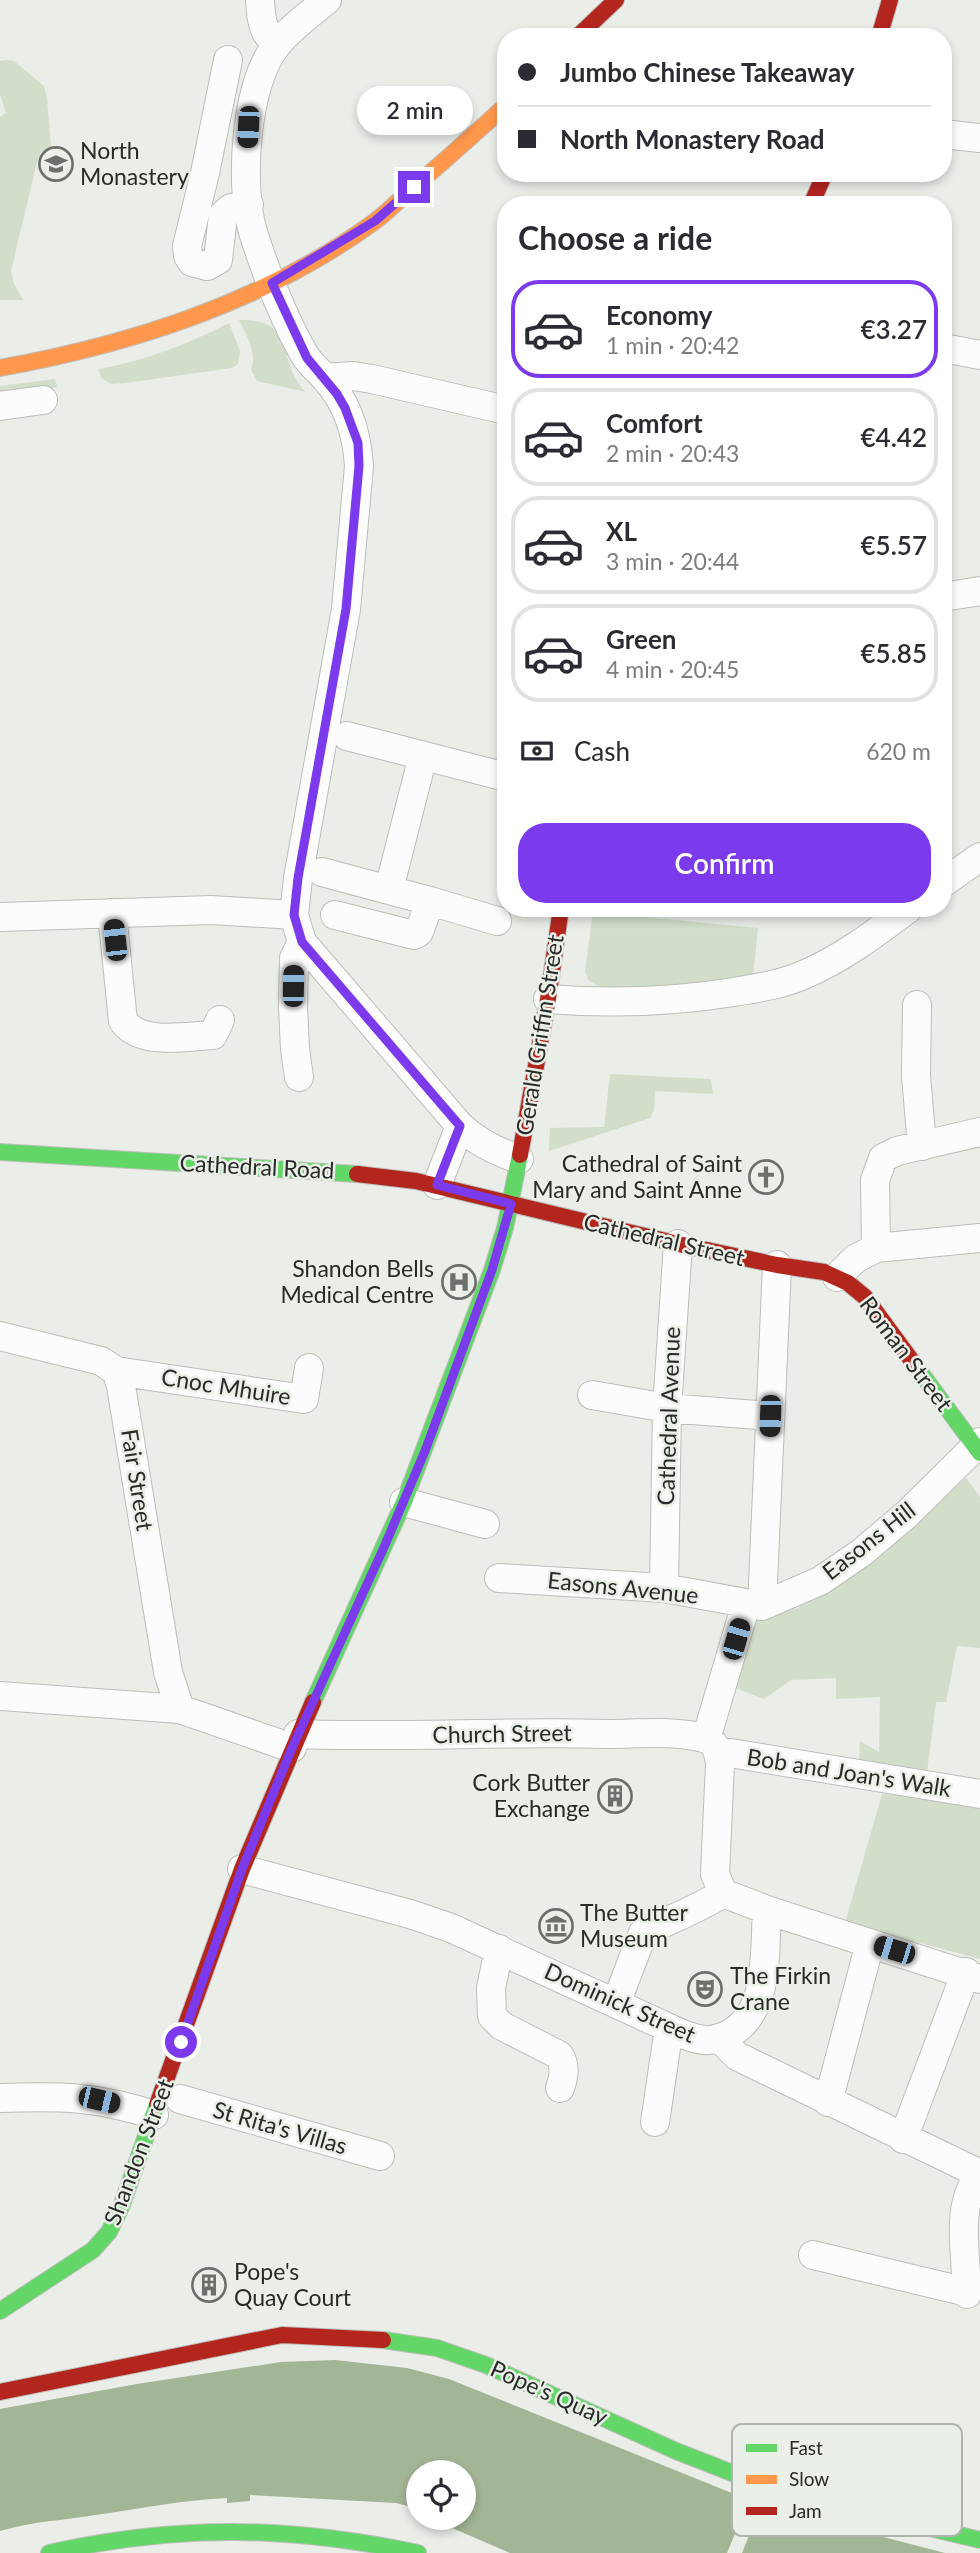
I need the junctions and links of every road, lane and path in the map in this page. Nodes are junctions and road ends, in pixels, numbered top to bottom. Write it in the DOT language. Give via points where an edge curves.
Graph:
graph roads {
  1 [pos="260,0"];
  2 [pos="327,0"];
  3 [pos="616,0"];
  4 [pos="891,0"];
  5 [pos="587,28"];
  6 [pos="882,28"];
  7 [pos="276,46"];
  8 [pos="228,60"];
  9 [pos="497,114"];
  10 [pos="952,135"];
  11 [pos="980,138"];
  12 [pos="249,205"];
  13 [pos="272,283"];
  14 [pos="952,350"];
  15 [pos="980,355"];
  16 [pos="0,369"];
  17 [pos="325,378"];
  18 [pos="43,400"];
  19 [pos="0,406"];
  20 [pos="497,408"];
  21 [pos="980,591"];
  22 [pos="952,596"];
  23 [pos="347,736"];
  24 [pos="423,756"];
  25 [pos="497,775"];
  26 [pos="979,860"];
  27 [pos="322,872"];
  28 [pos="952,877"];
  29 [pos="389,889"];
  30 [pos="430,901"];
  31 [pos="112,913"];
  32 [pos="294,915"];
  33 [pos="335,915"];
  34 [pos="0,917"];
  35 [pos="560,917"];
  36 [pos="896,917"];
  37 [pos="497,921"];
  38 [pos="302,942"];
  39 [pos="548,999"];
  40 [pos="917,1004"];
  41 [pos="216,1028"];
  42 [pos="299,1077"];
  43 [pos="460,1126"];
  44 [pos="980,1132"];
  45 [pos="922,1146"];
  46 [pos="0,1152"];
  47 [pos="519,1159"];
  48 [pos="437,1185"];
  49 [pos="511,1204"];
  50 [pos="980,1238"];
  51 [pos="678,1244"];
  52 [pos="876,1248"];
  53 [pos="777,1265"];
  54 [pos="836,1277"];
  55 [pos="0,1336"];
  56 [pos="309,1368"];
  57 [pos="116,1371"];
  58 [pos="592,1395"];
  59 [pos="667,1408"];
  60 [pos="770,1416"];
  61 [pos="978,1447"];
  62 [pos="404,1502"];
  63 [pos="485,1524"];
  64 [pos="499,1578"];
  65 [pos="664,1588"];
  66 [pos="754,1605"];
  67 [pos="0,1696"];
  68 [pos="180,1709"];
  69 [pos="295,1741"];
  70 [pos="712,1745"];
  71 [pos="980,1794"];
  72 [pos="242,1869"];
  73 [pos="719,1883"];
  74 [pos="767,1910"];
  75 [pos="870,1943"];
  76 [pos="499,1949"];
  77 [pos="973,1975"];
  78 [pos="617,2003"];
  79 [pos="669,2028"];
  80 [pos="719,2038"];
  81 [pos="559,2088"];
  82 [pos="0,2098"];
  83 [pos="180,2099"];
  84 [pos="828,2102"];
  85 [pos="154,2115"];
  86 [pos="655,2122"];
  87 [pos="904,2139"];
  88 [pos="380,2156"];
  89 [pos="980,2175"];
  90 [pos="813,2255"];
  91 [pos="0,2311"];
  92 [pos="0,2392"];
  93 [pos="732,2473"];
  94 [pos="962,2536"];
  95 [pos="980,2540"];
  96 [pos="49,2553"];
  97 [pos="418,2553"];
  1 -- 7 [label="street" via="262,26"];
  2 -- 7 [label="street"];
  3 -- 5 [label="street"];
  4 -- 6 [label="street"];
  7 -- 12 [label="street" via="257,81 252,102"];
  8 -- 12 [label="street" via="187,246 191,262 207,266 218,260 223,215 231,208"];
  9 -- 13 [label="street" via="375,221"];
  10 -- 11 [label="street"];
  12 -- 13 [label="street" via="252,230"];
  13 -- 16 [label="street" via="149,333"];
  13 -- 17 [label="street" via="307,358"];
  14 -- 15 [label="street"];
  17 -- 20 [label="street" via="372,379"];
  17 -- 32 [label="street" via="353,426 359,466 346,609"];
  18 -- 19 [label="street"];
  21 -- 22 [label="street"];
  23 -- 24 [label="street"];
  24 -- 25 [label="street"];
  24 -- 29 [label="street"];
  26 -- 28 [label="street"];
  27 -- 29 [label="street"];
  29 -- 30 [label="street"];
  30 -- 33 [label="street" via="414,935"];
  30 -- 37 [label="street"];
  31 -- 32 [label="street" via="211,910"];
  31 -- 34 [label="street"];
  31 -- 41 [label="street" via="123,1021 129,1029 151,1037"];
  32 -- 38 [label="street"];
  35 -- 39 [label="street, Gerald Griffin Street"];
  36 -- 39 [label="street" via="826,964 780,983 659,1002"];
  38 -- 42 [label="street" via="294,958"];
  38 -- 43 [label="street"];
  39 -- 47 [label="street, Gerald Griffin Street"];
  40 -- 45 [label="street" via="916,1076"];
  43 -- 47 [label="street" via="485,1145"];
  43 -- 48 [label="street"];
  44 -- 45 [label="street"];
  45 -- 52 [label="street" via="886,1155 879,1164"];
  46 -- 48 [label="street, Cathedral Road" via="353,1173"];
  47 -- 49 [label="street, Gerald Griffin Street"];
  48 -- 49 [label="street, Cathedral Road"];
  49 -- 51 [label="street, Cathedral Street"];
  49 -- 62 [label="street, Shandon Street" via="492,1270"];
  50 -- 52 [label="street"];
  51 -- 53 [label="street, Cathedral Street"];
  51 -- 59 [label="street, Cathedral Avenue"];
  52 -- 54 [label="street"];
  53 -- 54 [label="street, Roman Street"];
  53 -- 60 [label="street"];
  54 -- 61 [label="street, Roman Street" via="873,1307"];
  55 -- 57 [label="street" via="101,1361"];
  56 -- 57 [label="street, Cnoc Mhuire" via="304,1399"];
  57 -- 68 [label="street, Fair Street" via="168,1672"];
  58 -- 59 [label="street"];
  59 -- 60 [label="street"];
  59 -- 65 [label="street, Cathedral Avenue"];
  60 -- 66 [label="street"];
  61 -- 66 [label="street, Easons Hill" via="861,1553 820,1581"];
  62 -- 63 [label="street"];
  62 -- 69 [label="street, Shandon Street"];
  64 -- 65 [label="street, Easons Avenue"];
  65 -- 66 [label="street, Easons Avenue"];
  66 -- 70 [label="street"];
  67 -- 68 [label="street, Church Street"];
  68 -- 69 [label="street, Church Street"];
  69 -- 70 [label="street, Church Street" via="544,1732 681,1735"];
  69 -- 72 [label="street, Shandon Street"];
  70 -- 71 [label="street, Bob and Joan's Walk"];
  70 -- 73 [label="street" via="720,1774"];
  72 -- 76 [label="street, Dominick Street" via="410,1914"];
  72 -- 85 [label="street, Shandon Street"];
  73 -- 74 [label="street"];
  73 -- 78 [label="street" via="697,1910 643,1933"];
  74 -- 75 [label="street"];
  74 -- 80 [label="street" via="756,2005 742,2026"];
  75 -- 77 [label="street"];
  75 -- 84 [label="street"];
  76 -- 78 [label="street, Dominick Street"];
  76 -- 81 [label="street" via="491,1988 492,2016 562,2058 564,2077"];
  77 -- 87 [label="street"];
  78 -- 79 [label="street, Dominick Street"];
  79 -- 80 [label="street, Dominick Street" via="704,2040"];
  79 -- 86 [label="street"];
  80 -- 84 [label="street, Dominick Street" via="747,2062"];
  82 -- 85 [label="street" via="81,2097"];
  83 -- 88 [label="street, St Rita's Villas"];
  84 -- 87 [label="street, Dominick Street"];
  85 -- 91 [label="street, Shandon Street" via="109,2232 93,2250"];
  87 -- 89 [label="street, Dominick Street"];
  89 -- 90 [label="street" via="964,2207 967,2293"];
  92 -- 93 [label="street, Pope's Quay" via="282,2335 405,2342 486,2365"];
  94 -- 95 [label="street, Pope's Quay"];
  96 -- 97 [label="street" via="201,2531 311,2534"];
}
